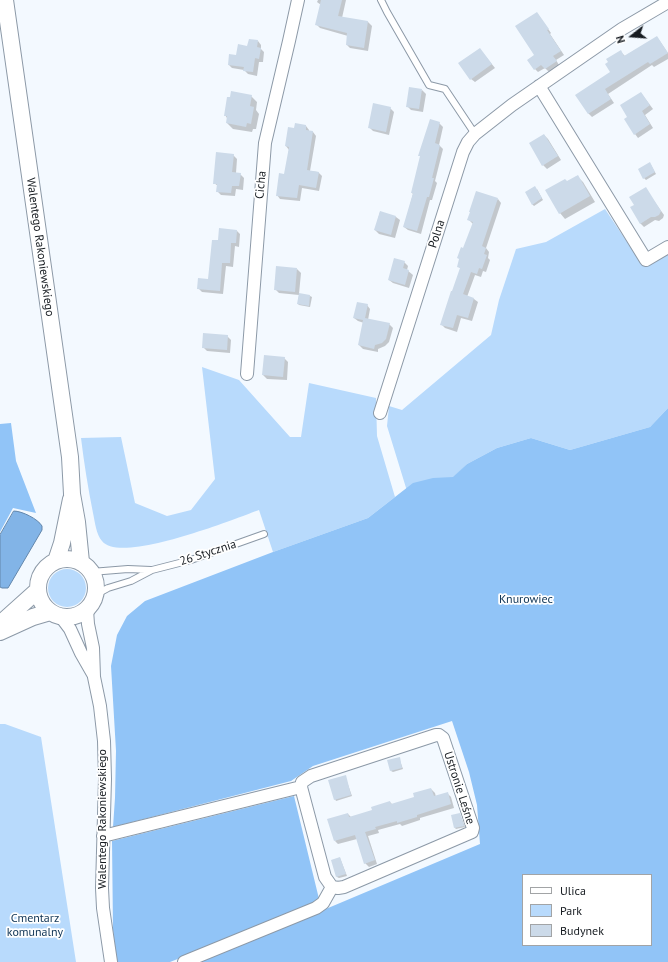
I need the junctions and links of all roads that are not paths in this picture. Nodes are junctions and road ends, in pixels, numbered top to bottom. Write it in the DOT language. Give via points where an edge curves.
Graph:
graph roads {
  1 [pos="298,0"];
  2 [pos="381,0"];
  3 [pos="668,2"];
  4 [pos="4,9"];
  5 [pos="539,86"];
  6 [pos="475,134"];
  7 [pos="668,247"];
  8 [pos="247,374"];
  9 [pos="380,413"];
  10 [pos="72,494"];
  11 [pos="264,534"];
  12 [pos="56,561"];
  13 [pos="86,567"];
  14 [pos="152,570"];
  15 [pos="38,590"];
  16 [pos="96,594"];
  17 [pos="87,610"];
  18 [pos="56,614"];
  19 [pos="0,624"];
  20 [pos="0,632"];
  21 [pos="94,677"];
  22 [pos="301,787"];
  23 [pos="103,836"];
  24 [pos="332,887"];
  25 [pos="110,962"];
  26 [pos="184,962"];
  1 -- 8 [label="street, Cicha" via="265,143"];
  2 -- 6 [label="lane" via="429,85 445,90"];
  3 -- 5 [label="street, Polna" via="622,29"];
  4 -- 10 [label="street, Walentego Rakoniewskiego" via="69,450"];
  5 -- 6 [label="street, Polna"];
  5 -- 7 [label="street" via="646,260"];
  6 -- 9 [label="street, Polna" via="463,152"];
  10 -- 12 [label="street, Walentego Rakoniewskiego"];
  10 -- 13 [label="street, Walentego Rakoniewskiego"];
  11 -- 14 [label="lane, 26 Stycznia" via="191,560"];
  12 -- 13 [label="street" via="73,560"];
  12 -- 15 [label="street" via="45,569 38,583"];
  13 -- 14 [label="lane, 26 Stycznia"];
  13 -- 16 [label="street" via="96,583"];
  14 -- 16 [label="lane, 26 Stycznia"];
  15 -- 18 [label="street" via="42,602"];
  15 -- 19 [label="street"];
  16 -- 17 [label="street"];
  17 -- 18 [label="street" via="75,616"];
  17 -- 21 [label="street, Walentego Rakoniewskiego"];
  18 -- 20 [label="street" via="33,617"];
  18 -- 21 [label="street, Walentego Rakoniewskiego" via="70,629"];
  21 -- 23 [label="street, Walentego Rakoniewskiego" via="100,706 104,753"];
  22 -- 23 [label="street, Ustronie Leśne"];
  22 -- 24 [label="street" via="325,877"];
  22 -- 24 [label="street, Ustronie Leśne" via="302,782 311,776 439,735 443,738 473,828 470,834 351,884"];
  23 -- 25 [label="street, Walentego Rakoniewskiego" via="103,908"];
  24 -- 26 [label="street" via="316,908"];
}
